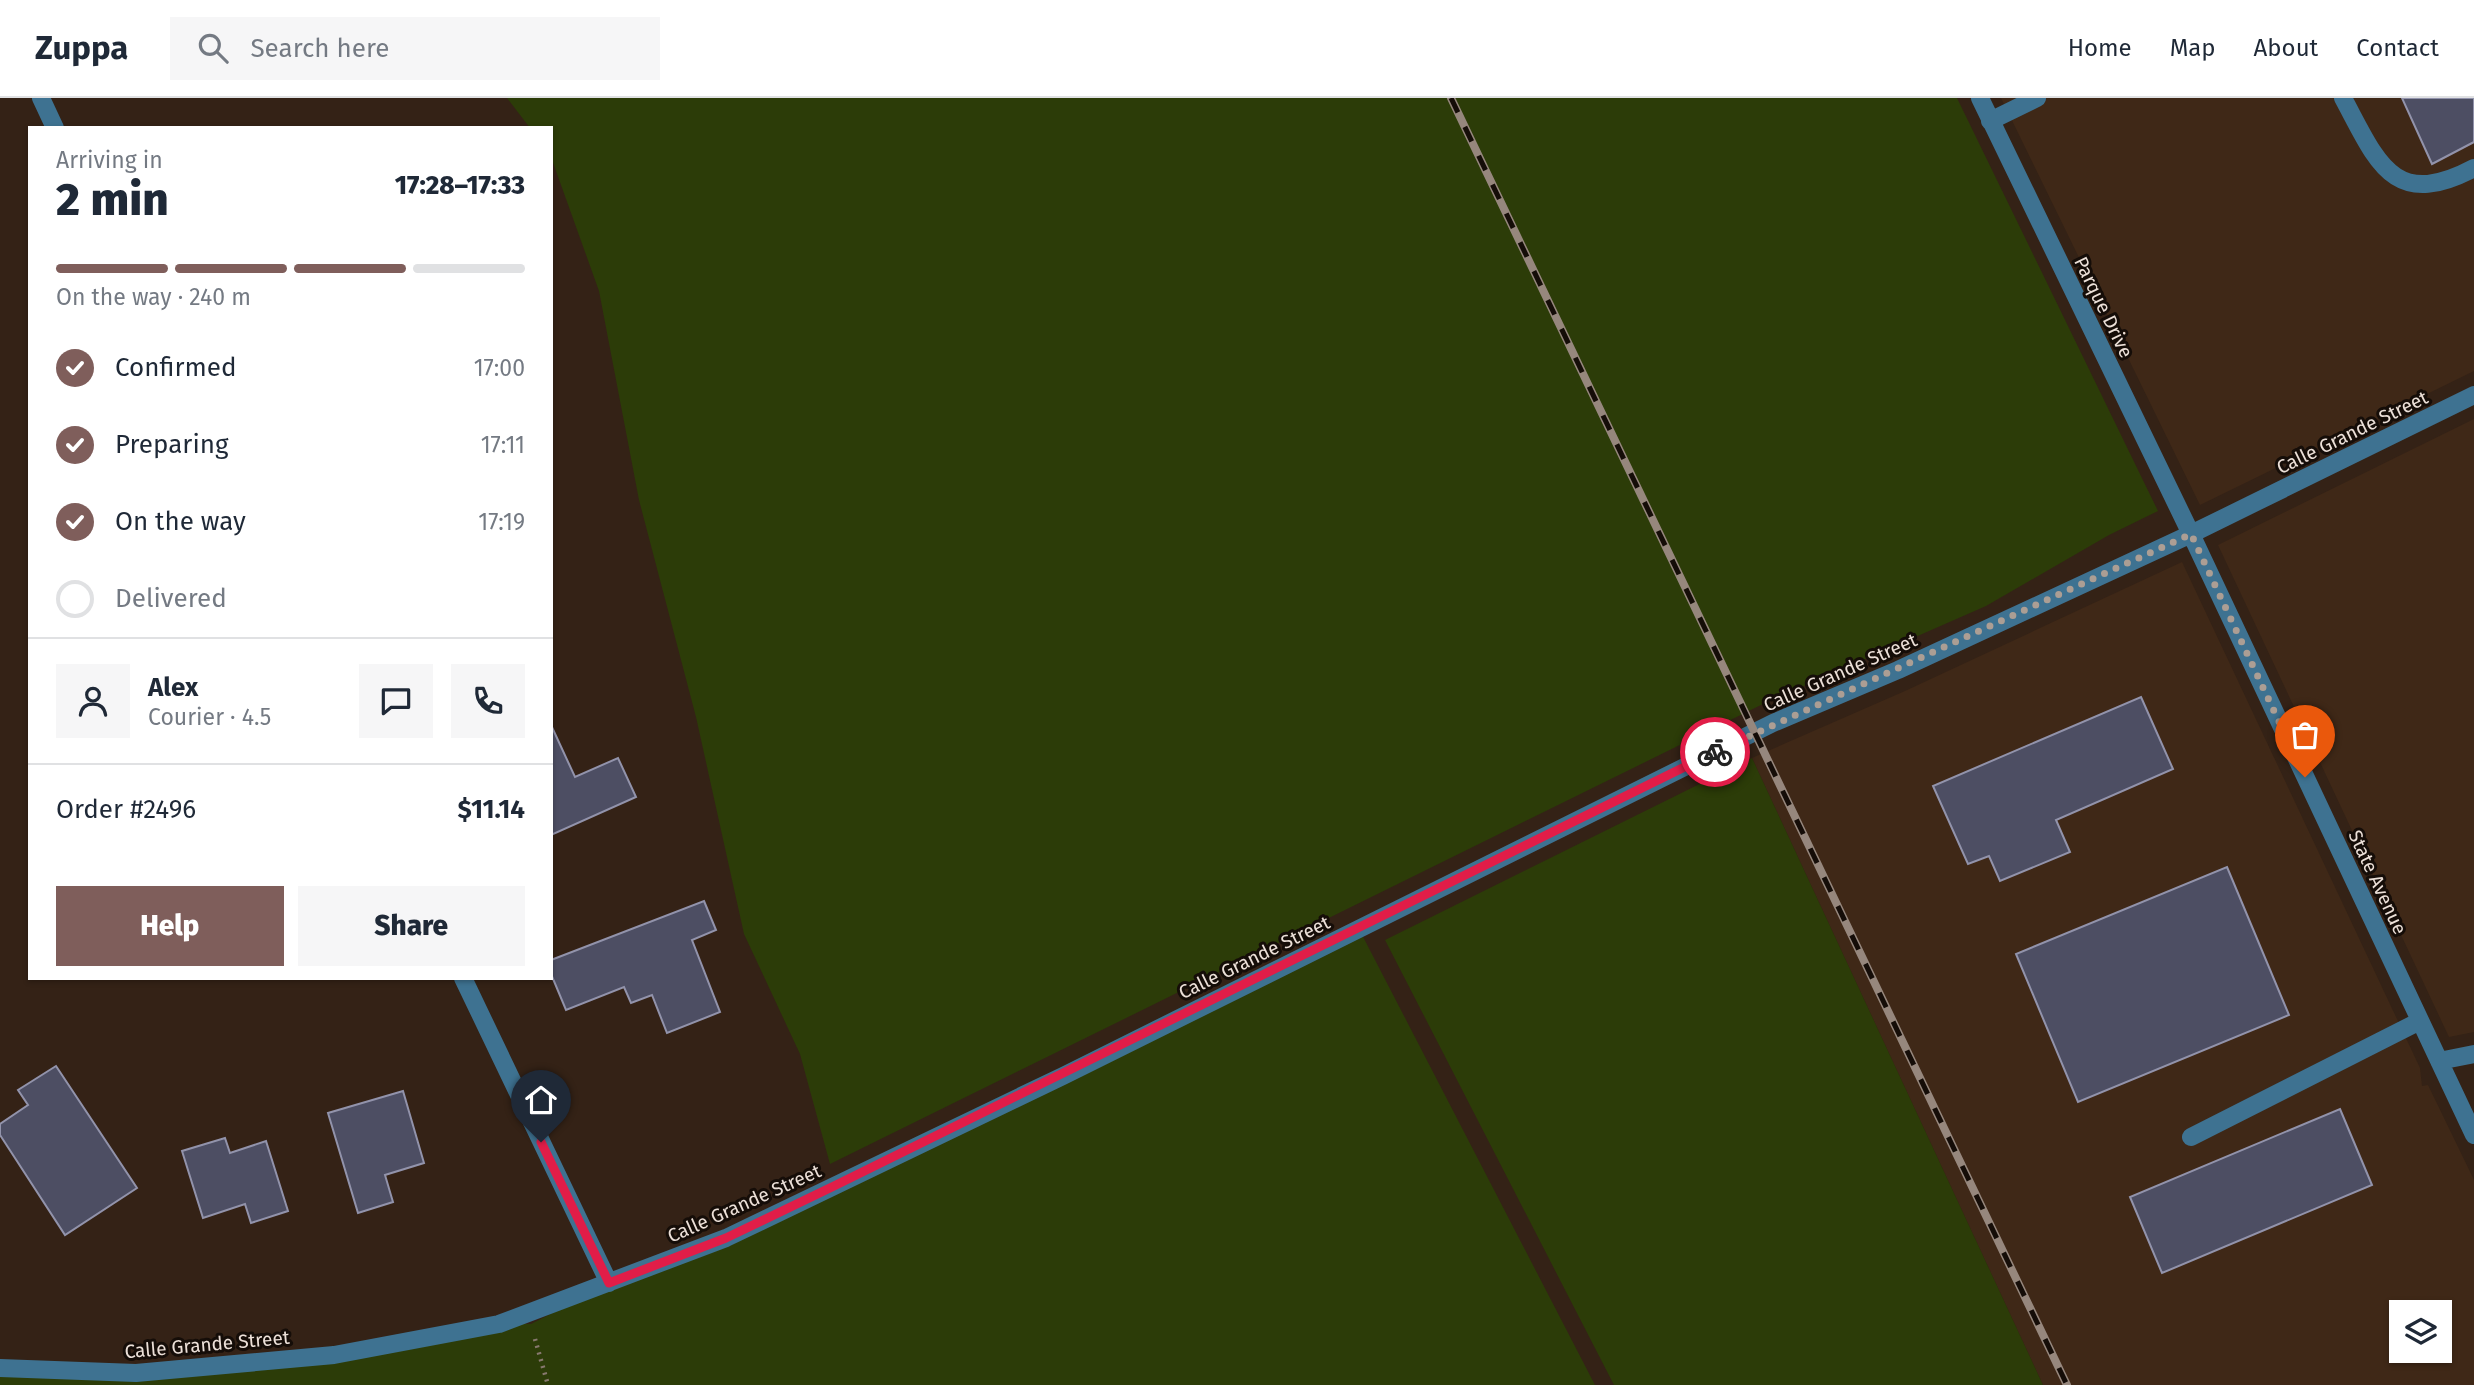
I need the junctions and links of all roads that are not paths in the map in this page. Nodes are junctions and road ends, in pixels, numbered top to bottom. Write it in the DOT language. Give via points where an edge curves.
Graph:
graph roads {
  1 [pos="41,98"];
  2 [pos="1980,98"];
  3 [pos="2037,98"];
  4 [pos="2343,98"];
  5 [pos="1990,121"];
  6 [pos="54,126"];
  7 [pos="2474,169"];
  8 [pos="2474,395"];
  9 [pos="2191,534"];
  10 [pos="464,980"];
  11 [pos="2420,1021"];
  12 [pos="2474,1054"];
  13 [pos="2438,1061"];
  14 [pos="2474,1135"];
  15 [pos="2191,1137"];
  16 [pos="609,1283"];
  17 [pos="0,1368"];
  1 -- 6 [label="street"];
  2 -- 5 [label="street, Parque Drive"];
  3 -- 5 [label="street"];
  4 -- 7 [label="street" via="2385,171 2405,182 2424,186"];
  5 -- 9 [label="street, Parque Drive"];
  8 -- 9 [label="street, Calle Grande Street"];
  9 -- 11 [label="street, State Avenue"];
  9 -- 16 [label="street, Calle Grande Street" via="1773,723 726,1238"];
  10 -- 16 [label="street"];
  11 -- 13 [label="street, State Avenue"];
  11 -- 15 [label="street"];
  12 -- 13 [label="street"];
  13 -- 14 [label="street, State Avenue"];
  16 -- 17 [label="street, Calle Grande Street" via="499,1324 334,1354 136,1373"];
}
